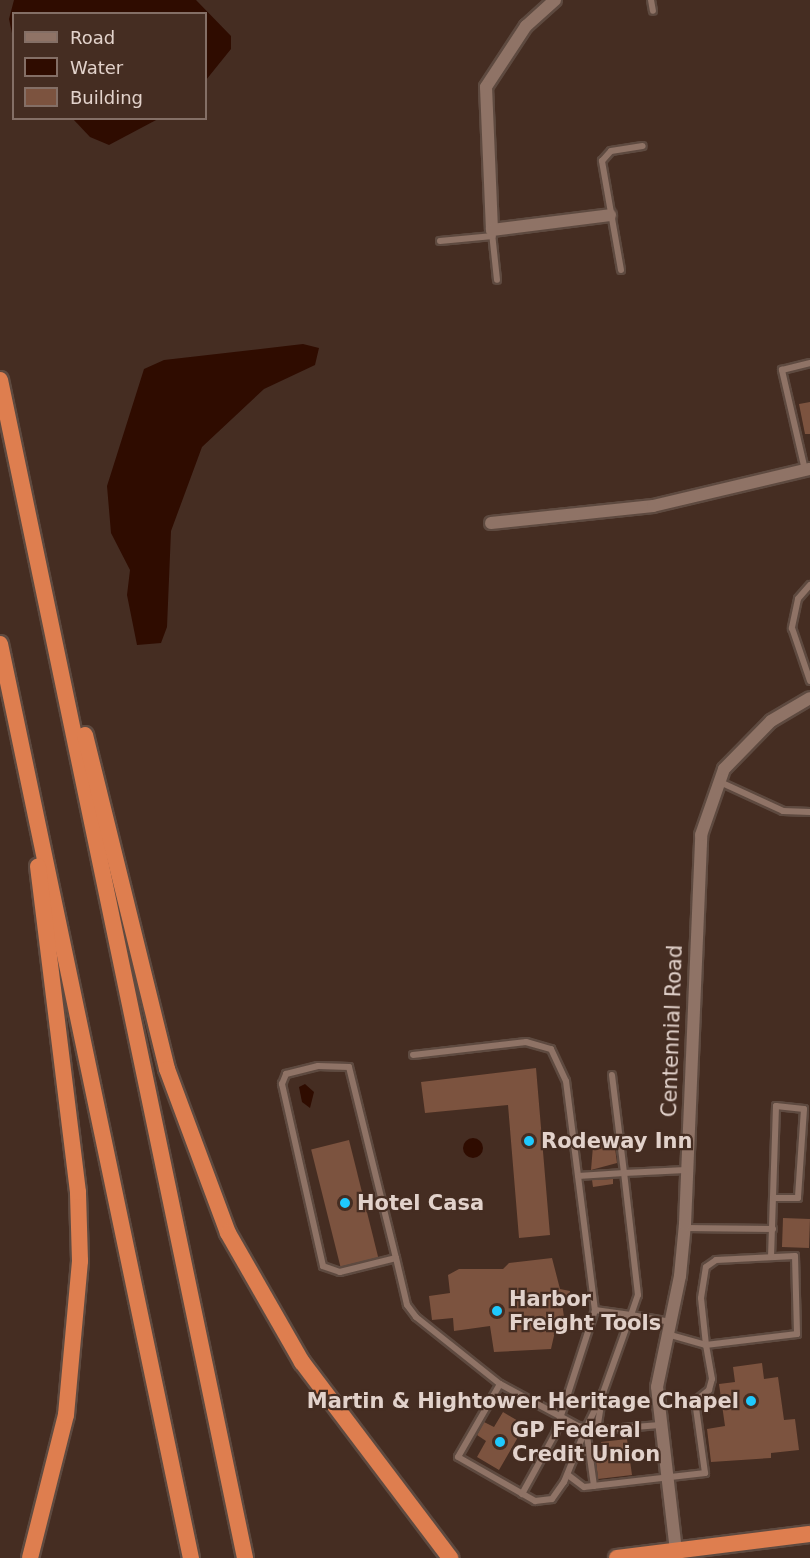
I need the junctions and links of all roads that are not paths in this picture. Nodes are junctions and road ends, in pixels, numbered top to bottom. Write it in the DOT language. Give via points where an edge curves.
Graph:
graph roads {
  1 [pos="555,0"];
  2 [pos="651,0"];
  3 [pos="653,10"];
  4 [pos="643,146"];
  5 [pos="610,215"];
  6 [pos="492,233"];
  7 [pos="440,242"];
  8 [pos="621,270"];
  9 [pos="497,280"];
  10 [pos="810,363"];
  11 [pos="0,380"];
  12 [pos="808,470"];
  13 [pos="491,523"];
  14 [pos="810,585"];
  15 [pos="0,644"];
  16 [pos="807,663"];
  17 [pos="64,675"];
  18 [pos="810,681"];
  19 [pos="810,698"];
  20 [pos="719,782"];
  21 [pos="32,796"];
  22 [pos="810,812"];
  23 [pos="413,1055"];
  24 [pos="612,1075"];
  25 [pos="801,1151"];
  26 [pos="810,1151"];
  27 [pos="687,1170"];
  28 [pos="624,1173"];
  29 [pos="578,1176"];
  30 [pos="774,1198"];
  31 [pos="684,1228"];
  32 [pos="772,1228"];
  33 [pos="771,1257"];
  34 [pos="396,1258"];
  35 [pos="595,1310"];
  36 [pos="631,1315"];
  37 [pos="668,1328"];
  38 [pos="706,1345"];
  39 [pos="500,1384"];
  40 [pos="603,1392"];
  41 [pos="560,1417"];
  42 [pos="660,1425"];
  43 [pos="586,1428"];
  44 [pos="597,1430"];
  45 [pos="568,1475"];
  46 [pos="667,1478"];
  47 [pos="594,1486"];
  48 [pos="522,1494"];
  49 [pos="808,1533"];
  50 [pos="676,1551"];
  51 [pos="30,1558"];
  52 [pos="190,1558"];
  53 [pos="245,1558"];
  54 [pos="450,1558"];
  55 [pos="617,1558"];
  1 -- 6 [label="street" via="526,26 486,87"];
  2 -- 3 [label="lane"];
  4 -- 5 [label="lane" via="611,151 602,161"];
  5 -- 6 [label="street"];
  5 -- 8 [label="lane"];
  6 -- 7 [label="lane"];
  6 -- 9 [label="lane"];
  10 -- 12 [label="lane" via="782,370"];
  11 -- 17 [label="highway"];
  12 -- 13 [label="street" via="653,506"];
  14 -- 16 [label="lane" via="793,614"];
  15 -- 21 [label="highway"];
  16 -- 18 [label="lane"];
  17 -- 53 [label="highway"];
  17 -- 54 [label="highway" via="92,756 167,1069 228,1233 302,1362"];
  19 -- 20 [label="street, Centennial Road" via="786,709 748,739"];
  20 -- 22 [label="lane" via="783,811"];
  20 -- 27 [label="street, Centennial Road" via="701,835 697,879"];
  21 -- 51 [label="highway" via="78,1192 80,1261 66,1415"];
  21 -- 52 [label="highway"];
  23 -- 29 [label="lane" via="518,1042 551,1049 566,1081"];
  24 -- 28 [label="lane"];
  25 -- 26 [label="lane"];
  25 -- 30 [label="lane" via="798,1198"];
  25 -- 30 [label="lane" via="804,1109 776,1106"];
  27 -- 28 [label="lane"];
  27 -- 31 [label="street, Centennial Road"];
  28 -- 29 [label="lane"];
  28 -- 36 [label="lane" via="638,1295"];
  29 -- 35 [label="lane"];
  30 -- 32 [label="lane"];
  31 -- 32 [label="lane"];
  31 -- 37 [label="street, Centennial Road"];
  32 -- 33 [label="lane"];
  33 -- 38 [label="lane" via="716,1260 706,1267 700,1299"];
  33 -- 38 [label="lane" via="795,1256 799,1263 797,1334"];
  34 -- 34 [label="lane" via="349,1067 318,1066 286,1074 282,1084 323,1266 340,1272"];
  34 -- 39 [label="lane" via="407,1305 416,1317"];
  35 -- 36 [label="lane"];
  35 -- 41 [label="lane"];
  36 -- 37 [label="lane"];
  36 -- 40 [label="lane"];
  37 -- 38 [label="lane"];
  37 -- 42 [label="street, Centennial Road" via="657,1387"];
  38 -- 46 [label="lane" via="712,1379 709,1390 695,1401 705,1473"];
  39 -- 41 [label="lane"];
  39 -- 48 [label="lane" via="458,1457"];
  40 -- 43 [label="lane"];
  40 -- 44 [label="lane"];
  41 -- 43 [label="lane"];
  41 -- 48 [label="lane"];
  42 -- 44 [label="lane"];
  42 -- 46 [label="street, Centennial Road"];
  43 -- 44 [label="lane"];
  43 -- 45 [label="lane"];
  43 -- 47 [label="lane"];
  45 -- 47 [label="lane" via="584,1487"];
  45 -- 48 [label="lane" via="549,1501"];
  46 -- 47 [label="lane"];
  46 -- 50 [label="street, Centennial Road"];
  49 -- 50 [label="highway"];
  50 -- 55 [label="highway"];
}
